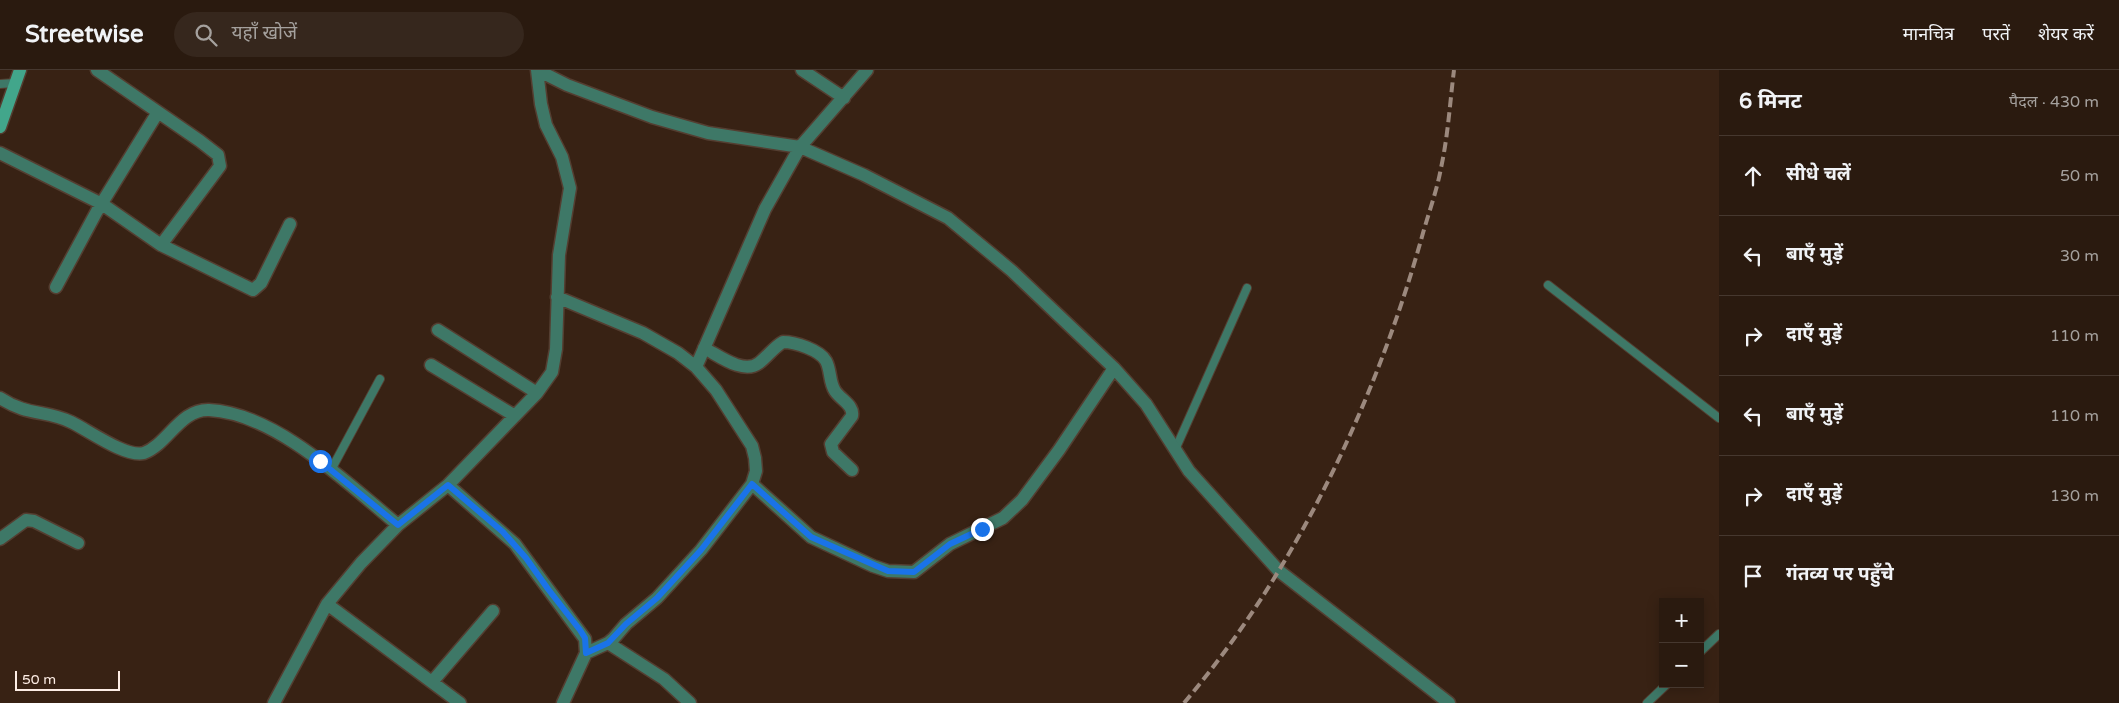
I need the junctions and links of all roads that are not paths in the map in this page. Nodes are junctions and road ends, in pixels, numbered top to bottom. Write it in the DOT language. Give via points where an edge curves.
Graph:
graph roads {
  1 [pos="20,70"];
  2 [pos="98,70"];
  3 [pos="537,70"];
  4 [pos="802,70"];
  5 [pos="866,70"];
  6 [pos="14,83"];
  7 [pos="0,84"];
  8 [pos="844,98"];
  9 [pos="158,112"];
  10 [pos="0,126"];
  11 [pos="800,147"];
  12 [pos="0,153"];
  13 [pos="102,204"];
  14 [pos="290,224"];
  15 [pos="161,245"];
  16 [pos="1548,286"];
  17 [pos="56,287"];
  18 [pos="1247,288"];
  19 [pos="557,298"];
  20 [pos="438,330"];
  21 [pos="704,348"];
  22 [pos="431,365"];
  23 [pos="696,367"];
  24 [pos="1114,368"];
  25 [pos="380,379"];
  26 [pos="537,393"];
  27 [pos="0,398"];
  28 [pos="515,416"];
  29 [pos="1719,418"];
  30 [pos="1175,450"];
  31 [pos="331,470"];
  32 [pos="852,470"];
  33 [pos="752,484"];
  34 [pos="448,485"];
  35 [pos="398,525"];
  36 [pos="0,539"];
  37 [pos="78,543"];
  38 [pos="327,604"];
  39 [pos="493,611"];
  40 [pos="1719,634"];
  41 [pos="608,643"];
  42 [pos="1704,648"];
  43 [pos="586,653"];
  44 [pos="432,682"];
  45 [pos="1663,688"];
  46 [pos="274,703"];
  47 [pos="460,703"];
  48 [pos="563,703"];
  49 [pos="690,703"];
  50 [pos="1449,703"];
  51 [pos="1647,703"];
  1 -- 6 [label="street"];
  2 -- 9 [label="street"];
  3 -- 11 [label="street" via="652,117 708,133"];
  3 -- 19 [label="street" via="546,125 562,157 570,188 559,255"];
  4 -- 8 [label="street"];
  5 -- 8 [label="street"];
  6 -- 7 [label="lane"];
  6 -- 10 [label="street"];
  8 -- 11 [label="street"];
  9 -- 13 [label="street"];
  9 -- 15 [label="street" via="200,141 221,161"];
  11 -- 21 [label="street" via="765,209"];
  11 -- 24 [label="street" via="948,218 1012,271"];
  12 -- 13 [label="street"];
  13 -- 15 [label="street"];
  13 -- 17 [label="street"];
  14 -- 15 [label="street" via="261,283 253,290"];
  16 -- 29 [label="lane"];
  18 -- 30 [label="lane"];
  19 -- 23 [label="street" via="643,333"];
  19 -- 26 [label="street" via="555,362 548,380"];
  20 -- 26 [label="street"];
  21 -- 23 [label="street"];
  21 -- 32 [label="street" via="748,367 761,362 783,342 821,356 826,361 836,391 853,413 831,444 833,452"];
  22 -- 28 [label="street"];
  23 -- 33 [label="street" via="716,390 752,446 756,471"];
  24 -- 30 [label="street" via="1146,404"];
  24 -- 33 [label="street" via="1060,450 1022,500 1003,518 950,544 914,572 888,571 811,537"];
  25 -- 31 [label="lane"];
  26 -- 28 [label="street"];
  27 -- 31 [label="street" via="26,412 69,421 134,454 149,450 196,412 227,412 261,424 291,440"];
  28 -- 34 [label="street"];
  30 -- 50 [label="street" via="1189,471 1280,572"];
  31 -- 35 [label="street"];
  33 -- 41 [label="street" via="701,550 657,598"];
  34 -- 35 [label="street"];
  34 -- 43 [label="street" via="503,532 526,558 580,630 585,638"];
  35 -- 38 [label="street"];
  36 -- 37 [label="street" via="26,520"];
  38 -- 44 [label="street"];
  38 -- 46 [label="street"];
  39 -- 44 [label="street"];
  40 -- 42 [label="lane"];
  41 -- 43 [label="street"];
  41 -- 49 [label="street" via="664,680"];
  43 -- 48 [label="street"];
  44 -- 47 [label="street"];
  45 -- 51 [label="lane"];
}
